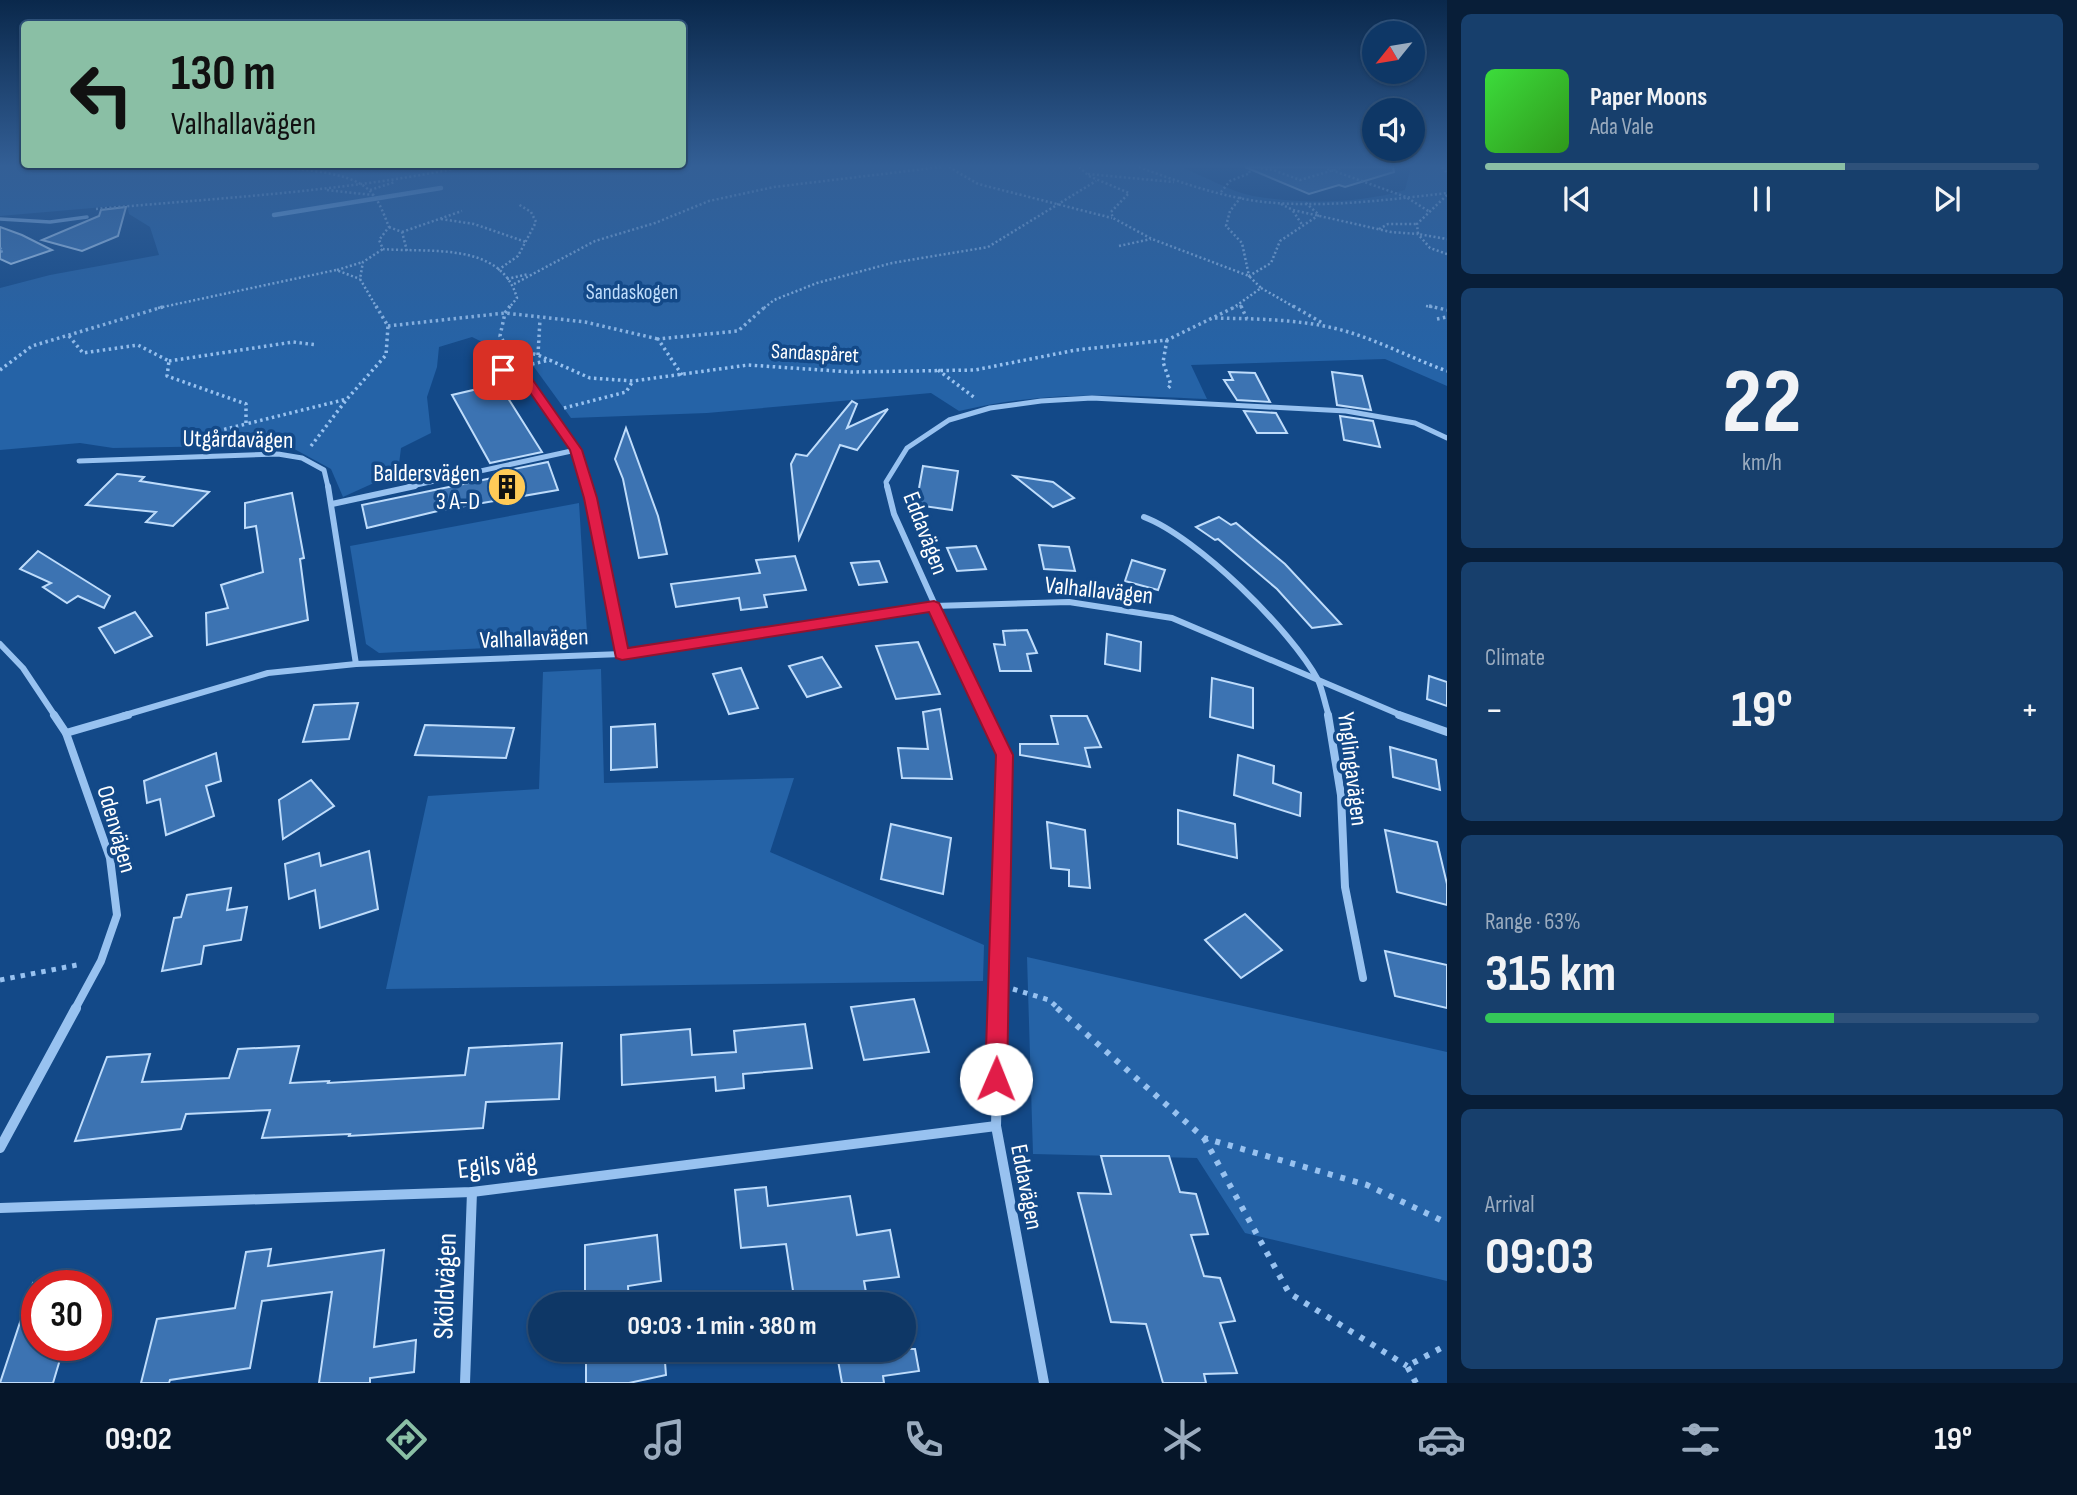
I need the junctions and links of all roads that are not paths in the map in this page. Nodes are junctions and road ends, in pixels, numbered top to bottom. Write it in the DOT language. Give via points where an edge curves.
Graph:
graph roads {
  1 [pos="503,370"];
  2 [pos="1447,438"];
  3 [pos="576,450"];
  4 [pos="79,461"];
  5 [pos="332,504"];
  6 [pos="1144,517"];
  7 [pos="934,606"];
  8 [pos="0,644"];
  9 [pos="622,654"];
  10 [pos="356,664"];
  11 [pos="1318,681"];
  12 [pos="1447,732"];
  13 [pos="66,733"];
  14 [pos="1363,978"];
  15 [pos="996,1126"];
  16 [pos="0,1148"];
  17 [pos="472,1192"];
  18 [pos="0,1208"];
  19 [pos="464,1383"];
  20 [pos="1044,1383"];
  1 -- 3 [label="street" via="526,378"];
  2 -- 7 [label="street, Eddavägen" via="1415,423 1346,411 1092,398 990,408 949,420 907,448 886,482 894,513"];
  3 -- 5 [label="street"];
  3 -- 9 [label="street"];
  4 -- 5 [label="street, Utgårdavägen" via="278,454 302,458 324,470"];
  5 -- 10 [label="street, Utgårdavägen"];
  6 -- 11 [label="street, Ynglingavägen" via="1163,524 1239,585 1273,619"];
  7 -- 9 [label="street, Valhallavägen"];
  7 -- 11 [label="street, Valhallavägen" via="1069,601 1172,618"];
  7 -- 15 [label="street, Eddavägen" via="1004,755"];
  8 -- 13 [label="street, Odenvägen" via="23,668"];
  9 -- 10 [label="street, Valhallavägen"];
  10 -- 13 [label="street, Valhallavägen" via="268,673"];
  11 -- 12 [label="street, Valhallavägen"];
  11 -- 14 [label="street, Ynglingavägen" via="1330,720 1341,794 1345,887"];
  13 -- 16 [label="street, Odenvägen" via="110,858 117,915 101,961"];
  15 -- 17 [label="street, Egils väg"];
  15 -- 20 [label="street, Eddavägen"];
  17 -- 18 [label="street, Egils väg"];
  17 -- 19 [label="street, Sköldvägen"];
}
